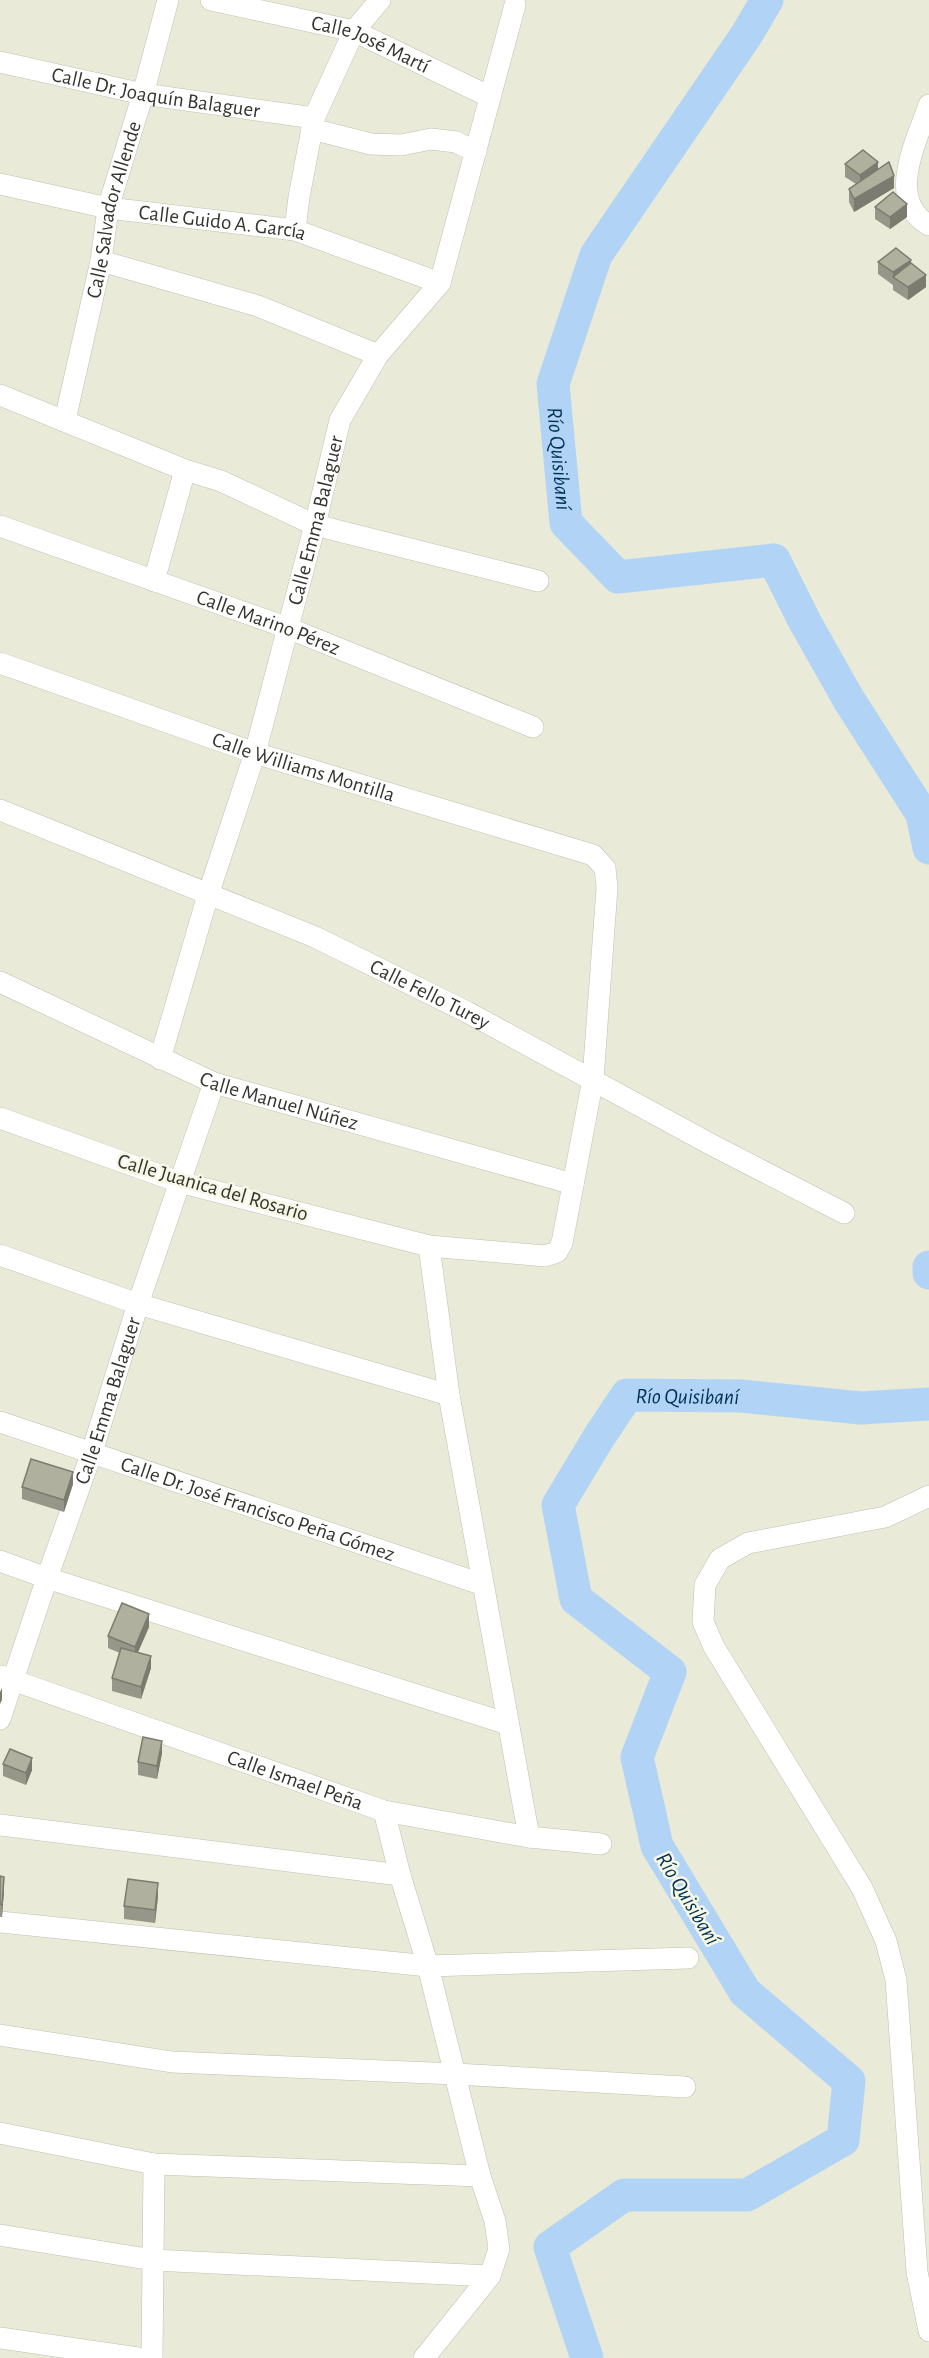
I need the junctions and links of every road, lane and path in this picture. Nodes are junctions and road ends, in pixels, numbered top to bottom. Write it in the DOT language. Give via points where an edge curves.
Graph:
graph roads {
  1 [pos="168,0"];
  2 [pos="211,0"];
  3 [pos="380,0"];
  4 [pos="515,5"];
  5 [pos="354,31"];
  6 [pos="0,62"];
  7 [pos="143,94"];
  8 [pos="490,97"];
  9 [pos="929,105"];
  10 [pos="313,123"];
  11 [pos="476,152"];
  12 [pos="0,184"];
  13 [pos="108,208"];
  14 [pos="929,225"];
  15 [pos="295,230"];
  16 [pos="101,261"];
  17 [pos="440,283"];
  18 [pos="378,355"];
  19 [pos="0,395"];
  20 [pos="65,420"];
  21 [pos="185,470"];
  22 [pos="315,525"];
  23 [pos="0,526"];
  24 [pos="538,580"];
  25 [pos="154,581"];
  26 [pos="288,628"];
  27 [pos="0,663"];
  28 [pos="533,727"];
  29 [pos="255,753"];
  30 [pos="0,810"];
  31 [pos="208,895"];
  32 [pos="0,982"];
  33 [pos="160,1059"];
  34 [pos="592,1079"];
  35 [pos="214,1083"];
  36 [pos="0,1118"];
  37 [pos="179,1182"];
  38 [pos="573,1184"];
  39 [pos="844,1213"];
  40 [pos="429,1246"];
  41 [pos="0,1255"];
  42 [pos="138,1304"];
  43 [pos="448,1395"];
  44 [pos="0,1422"];
  45 [pos="92,1452"];
  46 [pos="929,1496"];
  47 [pos="0,1561"];
  48 [pos="47,1578"];
  49 [pos="482,1584"];
  50 [pos="7,1678"];
  51 [pos="0,1719"];
  52 [pos="508,1724"];
  53 [pos="384,1811"];
  54 [pos="0,1825"];
  55 [pos="529,1837"];
  56 [pos="601,1844"];
  57 [pos="400,1875"];
  58 [pos="0,1923"];
  59 [pos="688,1958"];
  60 [pos="428,1966"];
  61 [pos="0,2035"];
  62 [pos="455,2074"];
  63 [pos="685,2087"];
  64 [pos="0,2133"];
  65 [pos="154,2164"];
  66 [pos="480,2176"];
  67 [pos="0,2235"];
  68 [pos="153,2260"];
  69 [pos="490,2276"];
  70 [pos="929,2331"];
  71 [pos="0,2338"];
  72 [pos="138,2358"];
  73 [pos="152,2358"];
  74 [pos="424,2358"];
  1 -- 7 [label="street, Calle Salvador Allende"];
  2 -- 5 [label="street, Calle José Martí"];
  3 -- 5 [label="street"];
  4 -- 8 [label="street, Calle Emma Balaguer"];
  5 -- 8 [label="street, Calle José Martí"];
  5 -- 10 [label="street"];
  6 -- 7 [label="street, Calle Dr. Joaquín Balaguer"];
  7 -- 10 [label="street, Calle Dr. Joaquín Balaguer"];
  7 -- 13 [label="street, Calle Salvador Allende"];
  8 -- 11 [label="street, Calle Emma Balaguer"];
  9 -- 14 [label="street" via="907,168 906,196"];
  10 -- 11 [label="street, Calle Dr. Joaquín Balaguer" via="371,144 401,146 430,140 456,142"];
  10 -- 15 [label="street"];
  11 -- 17 [label="street, Calle Emma Balaguer"];
  12 -- 13 [label="street, Calle Guido A. García"];
  13 -- 15 [label="street, Calle Guido A. García"];
  13 -- 16 [label="street, Calle Salvador Allende"];
  15 -- 17 [label="street, Calle Guido A. García"];
  16 -- 18 [label="street" via="258,306"];
  16 -- 20 [label="street, Calle Salvador Allende"];
  17 -- 18 [label="street, Calle Emma Balaguer"];
  18 -- 22 [label="street, Calle Emma Balaguer" via="340,420"];
  19 -- 20 [label="street"];
  20 -- 21 [label="street"];
  21 -- 22 [label="street" via="221,481"];
  21 -- 25 [label="street"];
  22 -- 24 [label="street"];
  22 -- 26 [label="street, Calle Emma Balaguer"];
  23 -- 25 [label="street, Calle Marino Pérez"];
  25 -- 26 [label="street, Calle Marino Pérez"];
  26 -- 28 [label="street, Calle Marino Pérez"];
  26 -- 29 [label="street, Calle Emma Balaguer"];
  27 -- 29 [label="street, Calle Williams Montilla"];
  29 -- 31 [label="street, Calle Emma Balaguer"];
  29 -- 34 [label="street, Calle Williams Montilla" via="593,855 605,868 607,888"];
  30 -- 31 [label="street, Calle Fello Turey"];
  31 -- 33 [label="street, Calle Emma Balaguer"];
  31 -- 34 [label="street, Calle Fello Turey" via="315,937"];
  32 -- 33 [label="street, Calle Manuel Núñez"];
  33 -- 35 [label="street, Calle Manuel Núñez"];
  34 -- 38 [label="street"];
  34 -- 39 [label="street, Calle Fello Turey"];
  35 -- 37 [label="street, Calle Emma Balaguer"];
  35 -- 38 [label="street, Calle Manuel Núñez"];
  36 -- 37 [label="street, Calle Juanica del Rosario"];
  37 -- 40 [label="street, Calle Juanica del Rosario"];
  37 -- 42 [label="street, Calle Emma Balaguer"];
  38 -- 40 [label="street, Calle Juanica del Rosario" via="562,1244 557,1252 545,1256"];
  40 -- 43 [label="street"];
  41 -- 42 [label="street"];
  42 -- 43 [label="street"];
  42 -- 45 [label="street, Calle Emma Balaguer"];
  43 -- 49 [label="street"];
  44 -- 45 [label="street, Calle Dr. José Francisco Peña Gómez"];
  45 -- 48 [label="street, Calle Emma Balaguer"];
  45 -- 49 [label="street, Calle Dr. José Francisco Peña Gómez"];
  46 -- 70 [label="street" via="885,1517 748,1543 720,1559 705,1586 703,1622 714,1647 862,1888 886,1941 896,1980 917,2271"];
  47 -- 48 [label="street"];
  48 -- 50 [label="street, Calle Emma Balaguer"];
  48 -- 52 [label="street"];
  49 -- 52 [label="street"];
  50 -- 51 [label="street, Calle Emma Balaguer"];
  50 -- 53 [label="street, Calle Ismael Peña"];
  52 -- 55 [label="street"];
  53 -- 55 [label="street, Calle Ismael Peña"];
  53 -- 57 [label="street"];
  54 -- 57 [label="street"];
  55 -- 56 [label="street, Calle Ismael Peña"];
  57 -- 60 [label="street"];
  58 -- 60 [label="street"];
  59 -- 60 [label="street"];
  60 -- 62 [label="street"];
  61 -- 62 [label="street" via="172,2062"];
  62 -- 63 [label="street"];
  62 -- 66 [label="street"];
  64 -- 65 [label="street"];
  65 -- 66 [label="street"];
  65 -- 68 [label="street"];
  66 -- 69 [label="street" via="495,2221 499,2249"];
  67 -- 68 [label="street"];
  68 -- 69 [label="street"];
  68 -- 73 [label="street"];
  69 -- 74 [label="street"];
  71 -- 72 [label="street"];
}
